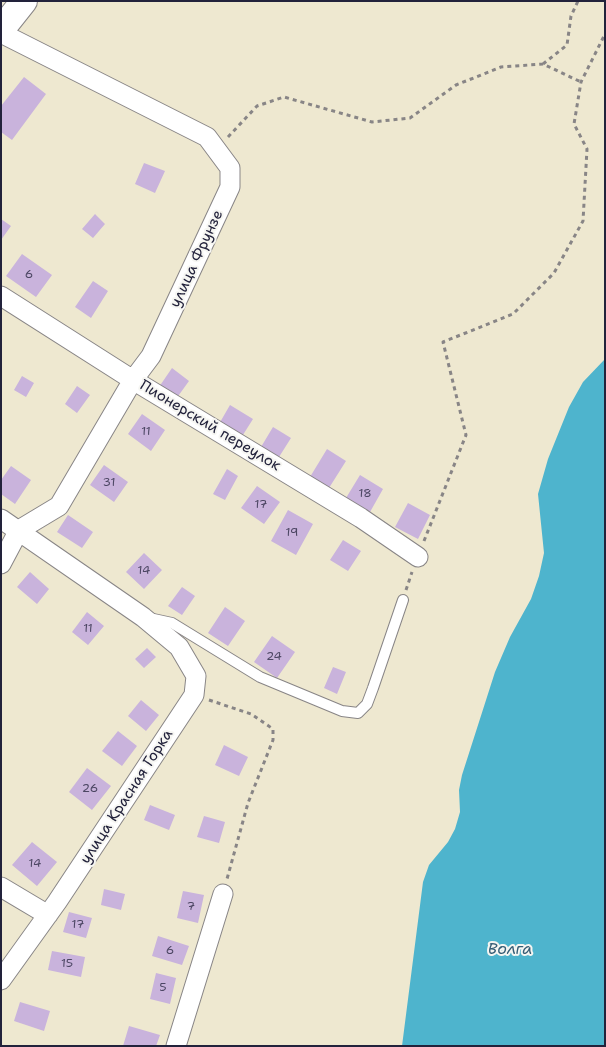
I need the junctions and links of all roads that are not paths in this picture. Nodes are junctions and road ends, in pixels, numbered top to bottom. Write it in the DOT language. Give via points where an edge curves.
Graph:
graph roads {
  1 [pos="10,16"];
  2 [pos="1,296"];
  3 [pos="133,380"];
  4 [pos="1,519"];
  5 [pos="19,530"];
  6 [pos="418,557"];
  7 [pos="1,564"];
  8 [pos="403,600"];
  9 [pos="143,617"];
  10 [pos="1,887"];
  11 [pos="223,894"];
  12 [pos="48,915"];
  13 [pos="1,980"];
  14 [pos="176,1046"];
  1 -- 3 [label="street, улица Фрунзе" via="207,138 230,168 230,187 151,356"];
  2 -- 3 [label="street, Пионерский переулок"];
  3 -- 5 [label="street, улица Фрунзе" via="59,506"];
  3 -- 6 [label="street, Пионерский переулок" via="361,518"];
  4 -- 5 [label="street"];
  5 -- 7 [label="street"];
  5 -- 9 [label="street"];
  8 -- 9 [label="lane" via="367,704 358,713 342,711 260,677 172,623"];
  9 -- 12 [label="street, улица Красная Горка" via="179,647 196,676 194,695"];
  10 -- 12 [label="street"];
  11 -- 14 [label="street"];
  12 -- 13 [label="street, улица Красная Горка"];
}
